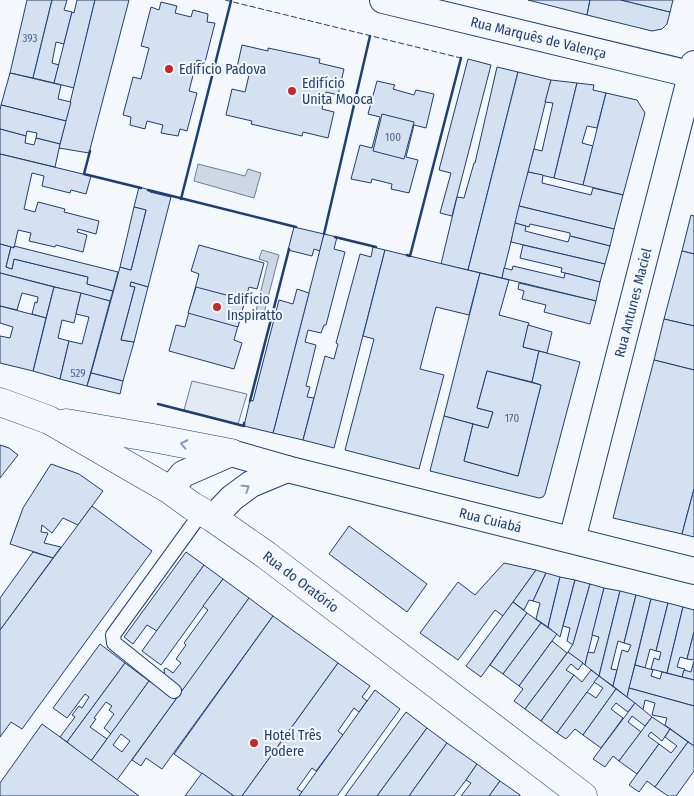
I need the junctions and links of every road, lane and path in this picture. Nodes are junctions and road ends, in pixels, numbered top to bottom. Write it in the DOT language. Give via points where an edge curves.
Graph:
graph roads {
  1 [pos="382,0"];
  2 [pos="693,71"];
  3 [pos="0,402"];
  4 [pos="49,420"];
  5 [pos="232,454"];
  6 [pos="287,469"];
  7 [pos="170,490"];
  8 [pos="208,515"];
  9 [pos="572,540"];
  10 [pos="694,571"];
  11 [pos="174,690"];
  12 [pos="583,796"];
  1 -- 2 [label="street, Rua Marquês de Valença"];
  2 -- 9 [label="street, Rua Antunes Maciel"];
  3 -- 4 [label="street, Rua do Oratório"];
  5 -- 4 [label="street, one-way"];
  4 -- 7 [label="street, Rua do Oratório"];
  5 -- 6 [label="street, Rua Cuiabá"];
  5 -- 7 [label="street" via="183,474"];
  8 -- 6 [label="street, one-way" via="251,484"];
  6 -- 9 [label="street, Rua Cuiabá"];
  7 -- 8 [label="street, Rua do Oratório"];
  8 -- 11 [label="lane" via="114,636 114,644"];
  8 -- 12 [label="street, Rua do Oratório" via="266,555"];
  9 -- 10 [label="street, Rua Cuiabá"];
}
